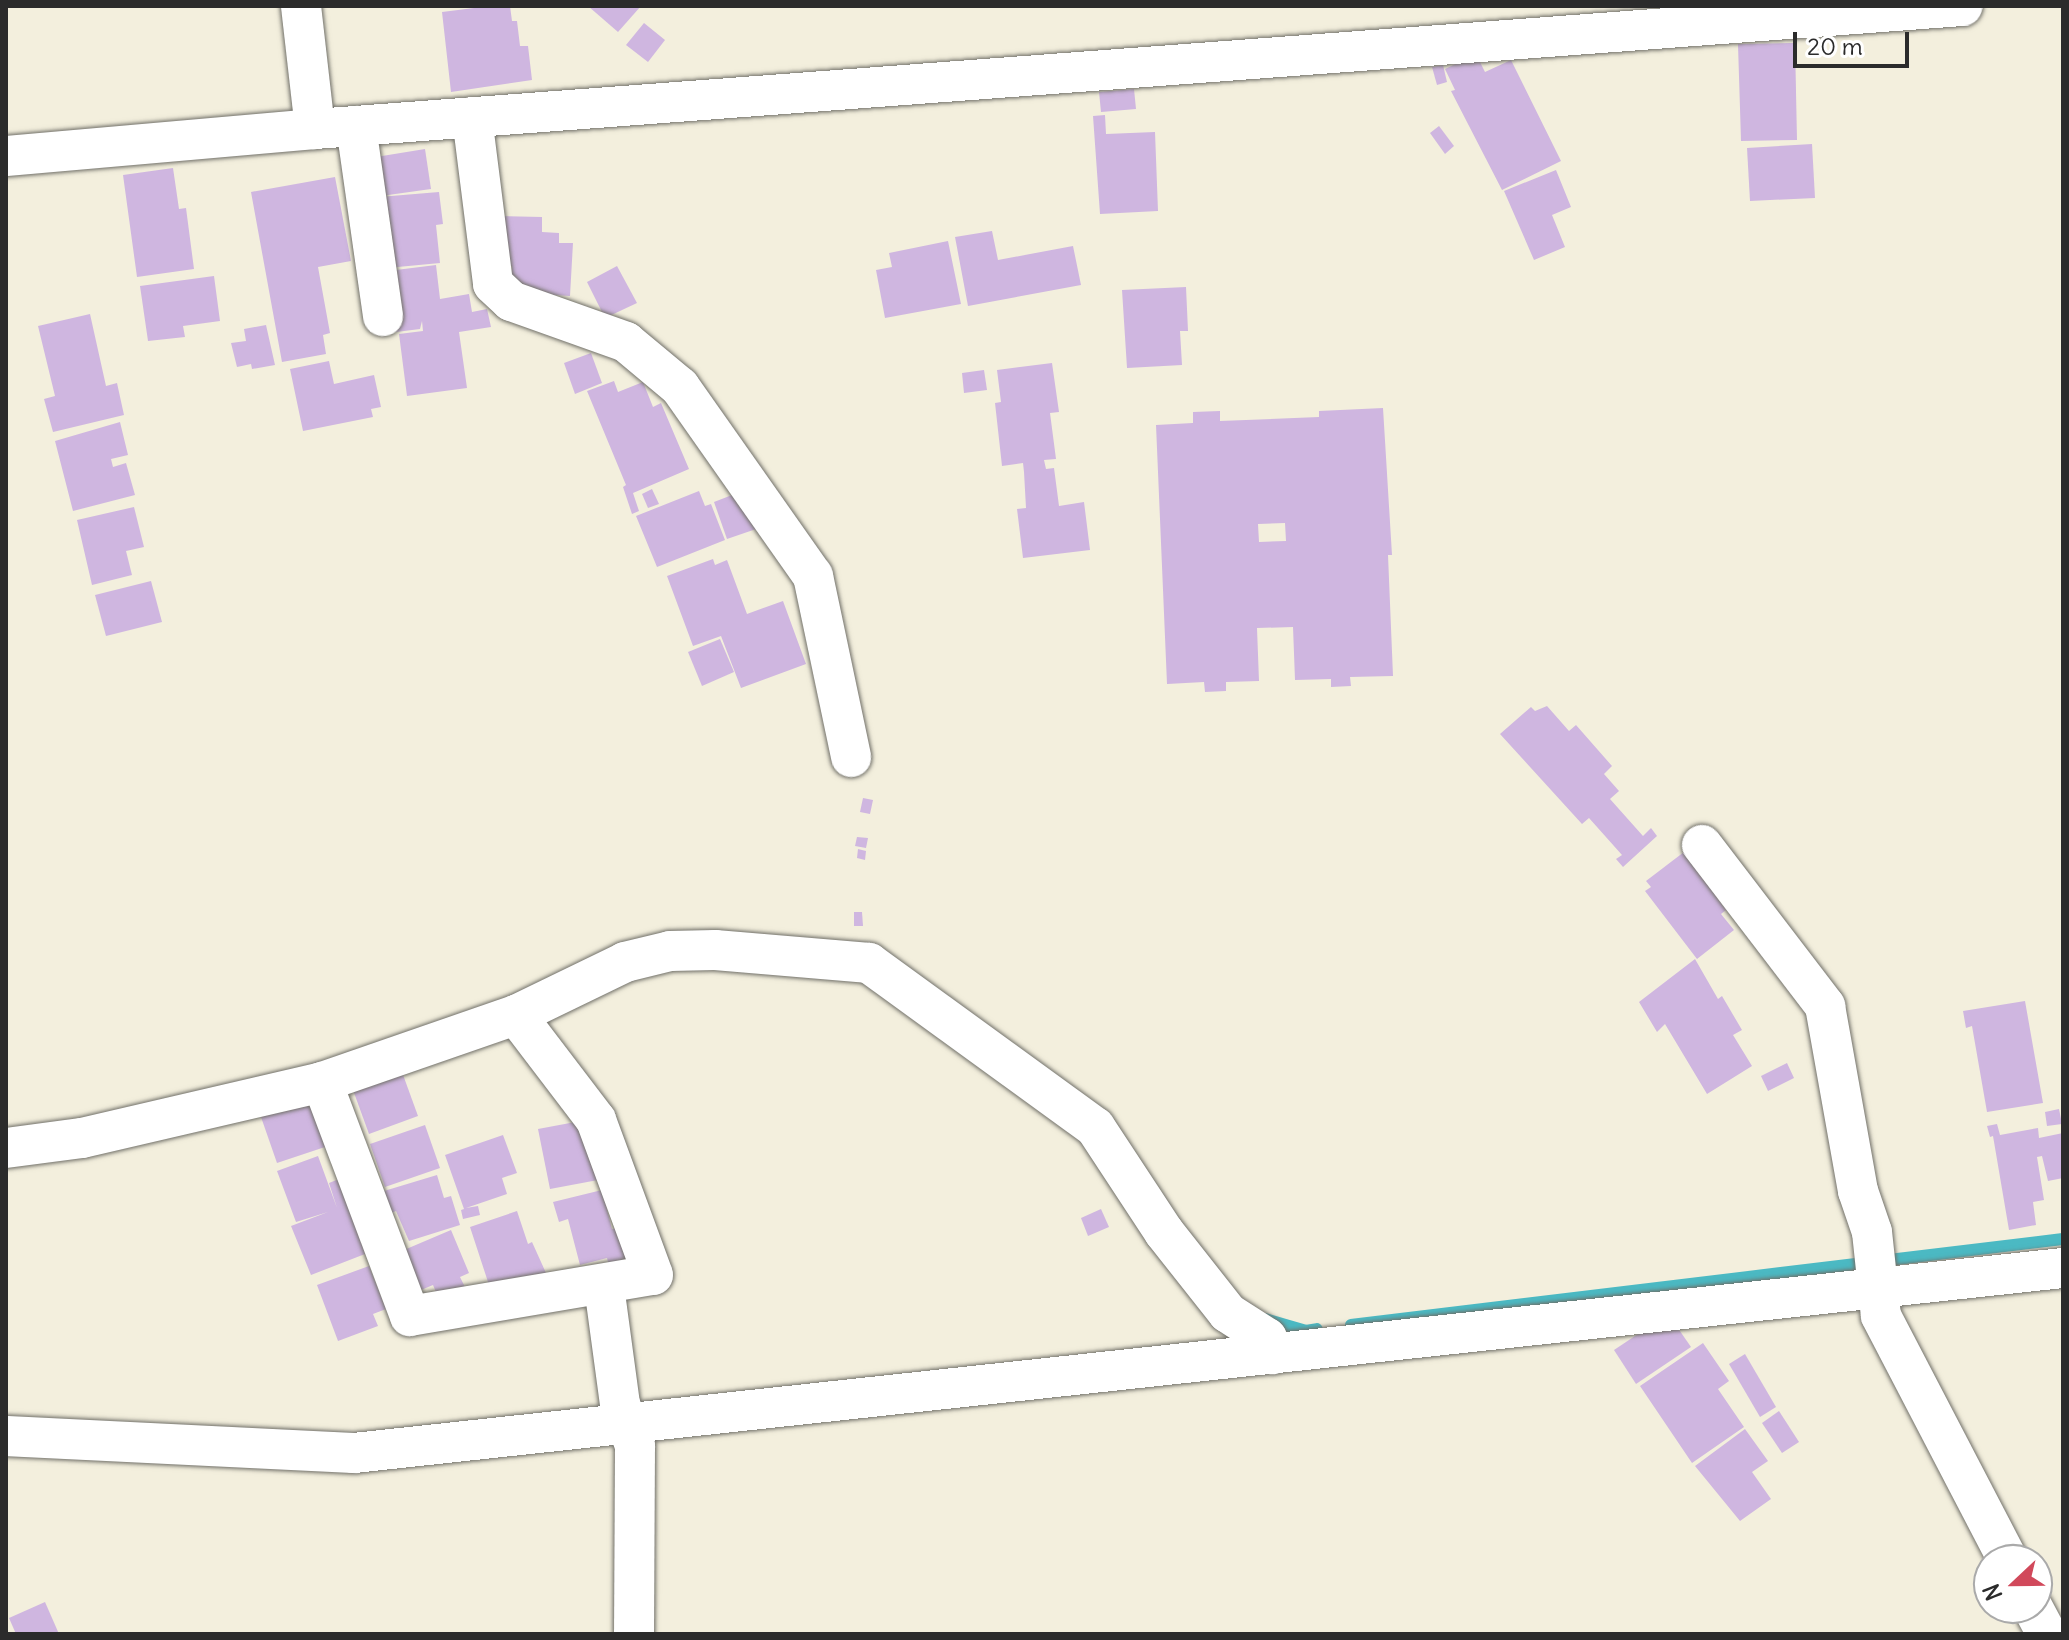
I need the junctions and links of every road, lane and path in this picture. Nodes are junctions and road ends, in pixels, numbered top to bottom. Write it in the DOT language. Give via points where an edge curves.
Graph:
graph roads {
  1 [pos="301,6"];
  2 [pos="1962,6"];
  3 [pos="1592,18"];
  4 [pos="472,117"];
  5 [pos="356,126"];
  6 [pos="315,129"];
  7 [pos="6,156"];
  8 [pos="383,316"];
  9 [pos="851,757"];
  10 [pos="1702,845"];
  11 [pos="516,1015"];
  12 [pos="322,1082"];
  13 [pos="6,1148"];
  14 [pos="2063,1268"];
  15 [pos="604,1286"];
  16 [pos="1879,1289"];
  17 [pos="1272,1354"];
  18 [pos="629,1423"];
  19 [pos="6,1436"];
  20 [pos="2000,1544"];
  21 [pos="634,1634"];
  1 -- 6 [label="street"];
  2 -- 3 [label="street"];
  3 -- 4 [label="street"];
  4 -- 5 [label="street"];
  4 -- 9 [label="street" via="493,284 511,301 626,342 680,387 813,576"];
  5 -- 6 [label="street"];
  5 -- 8 [label="street"];
  6 -- 7 [label="street"];
  10 -- 16 [label="street" via="1825,1006"];
  11 -- 12 [label="street"];
  11 -- 15 [label="street" via="596,1120 653,1275"];
  11 -- 17 [label="street" via="625,962 670,951 869,963 1095,1127 1164,1232 1228,1313 1267,1338"];
  12 -- 13 [label="street" via="97,1135"];
  12 -- 15 [label="street" via="410,1316"];
  14 -- 16 [label="street"];
  15 -- 18 [label="street" via="620,1404"];
  16 -- 17 [label="street"];
  16 -- 20 [label="street" via="1881,1316"];
  17 -- 18 [label="street"];
  18 -- 19 [label="street" via="354,1453"];
  18 -- 21 [label="street" via="635,1446"];
}
